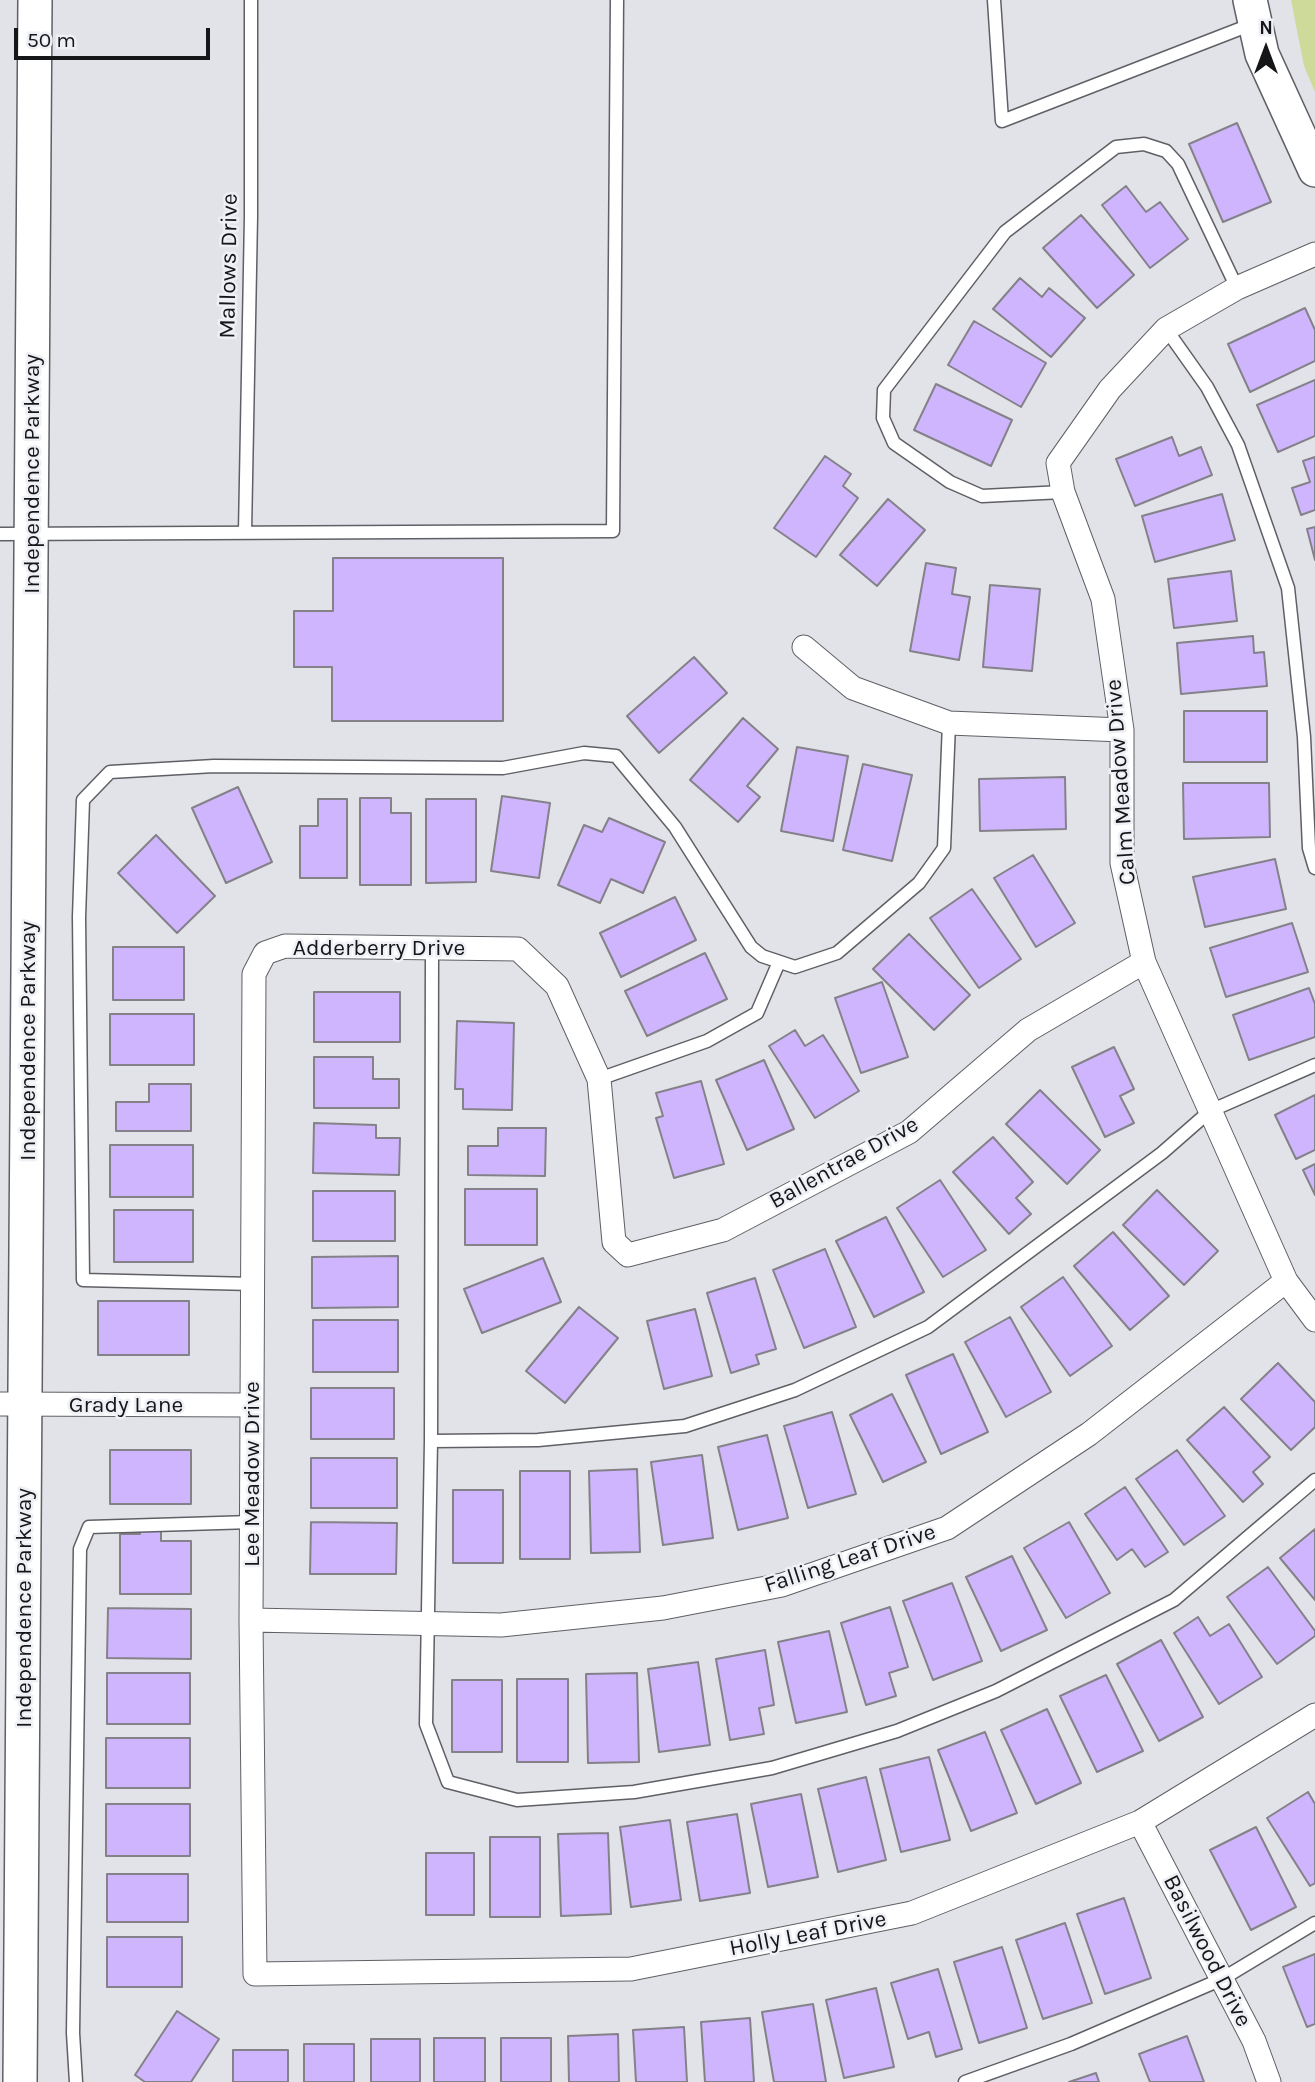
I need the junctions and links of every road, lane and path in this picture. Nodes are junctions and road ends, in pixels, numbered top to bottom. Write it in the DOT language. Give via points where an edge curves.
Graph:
graph roads {
  1 [pos="36,0"];
  2 [pos="251,0"];
  3 [pos="617,0"];
  4 [pos="994,0"];
  5 [pos="1252,12"];
  6 [pos="1315,170"];
  7 [pos="1315,254"];
  8 [pos="1237,288"];
  9 [pos="1166,329"];
  10 [pos="1063,492"];
  11 [pos="245,532"];
  12 [pos="16,533"];
  13 [pos="804,647"];
  14 [pos="949,723"];
  15 [pos="1122,730"];
  16 [pos="1315,868"];
  17 [pos="432,948"];
  18 [pos="779,962"];
  19 [pos="1144,962"];
  20 [pos="254,974"];
  21 [pos="1315,1065"];
  22 [pos="599,1079"];
  23 [pos="1210,1111"];
  24 [pos="1286,1281"];
  25 [pos="253,1283"];
  26 [pos="1315,1320"];
  27 [pos="12,1404"];
  28 [pos="253,1405"];
  29 [pos="432,1441"];
  30 [pos="1315,1480"];
  31 [pos="252,1522"];
  32 [pos="251,1620"];
  33 [pos="428,1623"];
  34 [pos="1315,1715"];
  35 [pos="1140,1822"];
  36 [pos="1315,1923"];
  37 [pos="255,1974"];
  38 [pos="1222,1979"];
  39 [pos="20,2082"];
  40 [pos="76,2082"];
  41 [pos="965,2082"];
  42 [pos="1269,2082"];
  1 -- 12 [label="main road, Independence Parkway"];
  2 -- 11 [label="lane, Mallows Drive"];
  3 -- 11 [label="lane" via="613,531"];
  4 -- 5 [label="lane" via="1002,121"];
  5 -- 6 [label="main road" via="1262,54"];
  7 -- 8 [label="street"];
  8 -- 9 [label="street"];
  8 -- 10 [label="lane" via="1178,164 1166,151 1144,144 1116,147 1005,232 884,390 883,418 894,443 950,482 982,496"];
  9 -- 10 [label="street, Calm Meadow Drive" via="1110,389 1058,463"];
  9 -- 16 [label="lane" via="1207,387 1238,445 1288,588 1304,737 1309,848"];
  10 -- 15 [label="street, Calm Meadow Drive" via="1103,599"];
  11 -- 12 [label="lane"];
  12 -- 27 [label="main road, Independence Parkway"];
  13 -- 14 [label="street" via="853,688"];
  14 -- 15 [label="street"];
  14 -- 18 [label="lane" via="944,848 919,883 836,953 795,967"];
  15 -- 19 [label="street, Calm Meadow Drive" via="1122,863"];
  17 -- 20 [label="street, Adderberry Drive" via="285,946 265,953"];
  17 -- 22 [label="street, Adderberry Drive" via="518,949 558,986"];
  17 -- 29 [label="lane"];
  18 -- 22 [label="lane" via="757,1013 706,1041"];
  18 -- 25 [label="lane" via="751,947 675,827 616,756 584,753 503,768 214,766 110,772 83,800 79,917 83,1280"];
  19 -- 22 [label="street, Ballentrae Drive" via="1028,1030 909,1132 723,1230 628,1255 614,1242"];
  19 -- 23 [label="street, Calm Meadow Drive"];
  20 -- 25 [label="street, Lee Meadow Drive"];
  21 -- 23 [label="lane"];
  23 -- 24 [label="street, Calm Meadow Drive"];
  23 -- 29 [label="lane" via="1162,1153 928,1327 795,1390 685,1426 538,1440"];
  24 -- 26 [label="street, Calm Meadow Drive"];
  24 -- 33 [label="street, Falling Leaf Drive" via="1089,1434 947,1528 782,1585 663,1608 500,1625"];
  25 -- 28 [label="street, Lee Meadow Drive"];
  27 -- 28 [label="street, Grady Lane"];
  27 -- 39 [label="main road, Independence Parkway"];
  28 -- 31 [label="street, Lee Meadow Drive"];
  29 -- 33 [label="lane"];
  30 -- 33 [label="lane" via="1174,1600 996,1691 897,1731 772,1768 634,1792 517,1800 447,1782 426,1724"];
  31 -- 32 [label="street, Lee Meadow Drive"];
  31 -- 40 [label="lane" via="89,1527 80,1549"];
  32 -- 33 [label="street, Falling Leaf Drive"];
  32 -- 37 [label="street, Lee Meadow Drive"];
  34 -- 35 [label="street, Holly Leaf Drive"];
  35 -- 37 [label="street, Holly Leaf Drive" via="912,1913 631,1969"];
  35 -- 38 [label="street, Basilwood Drive"];
  36 -- 38 [label="lane"];
  38 -- 41 [label="lane" via="1071,2044"];
  38 -- 42 [label="street, Basilwood Drive"];
}
